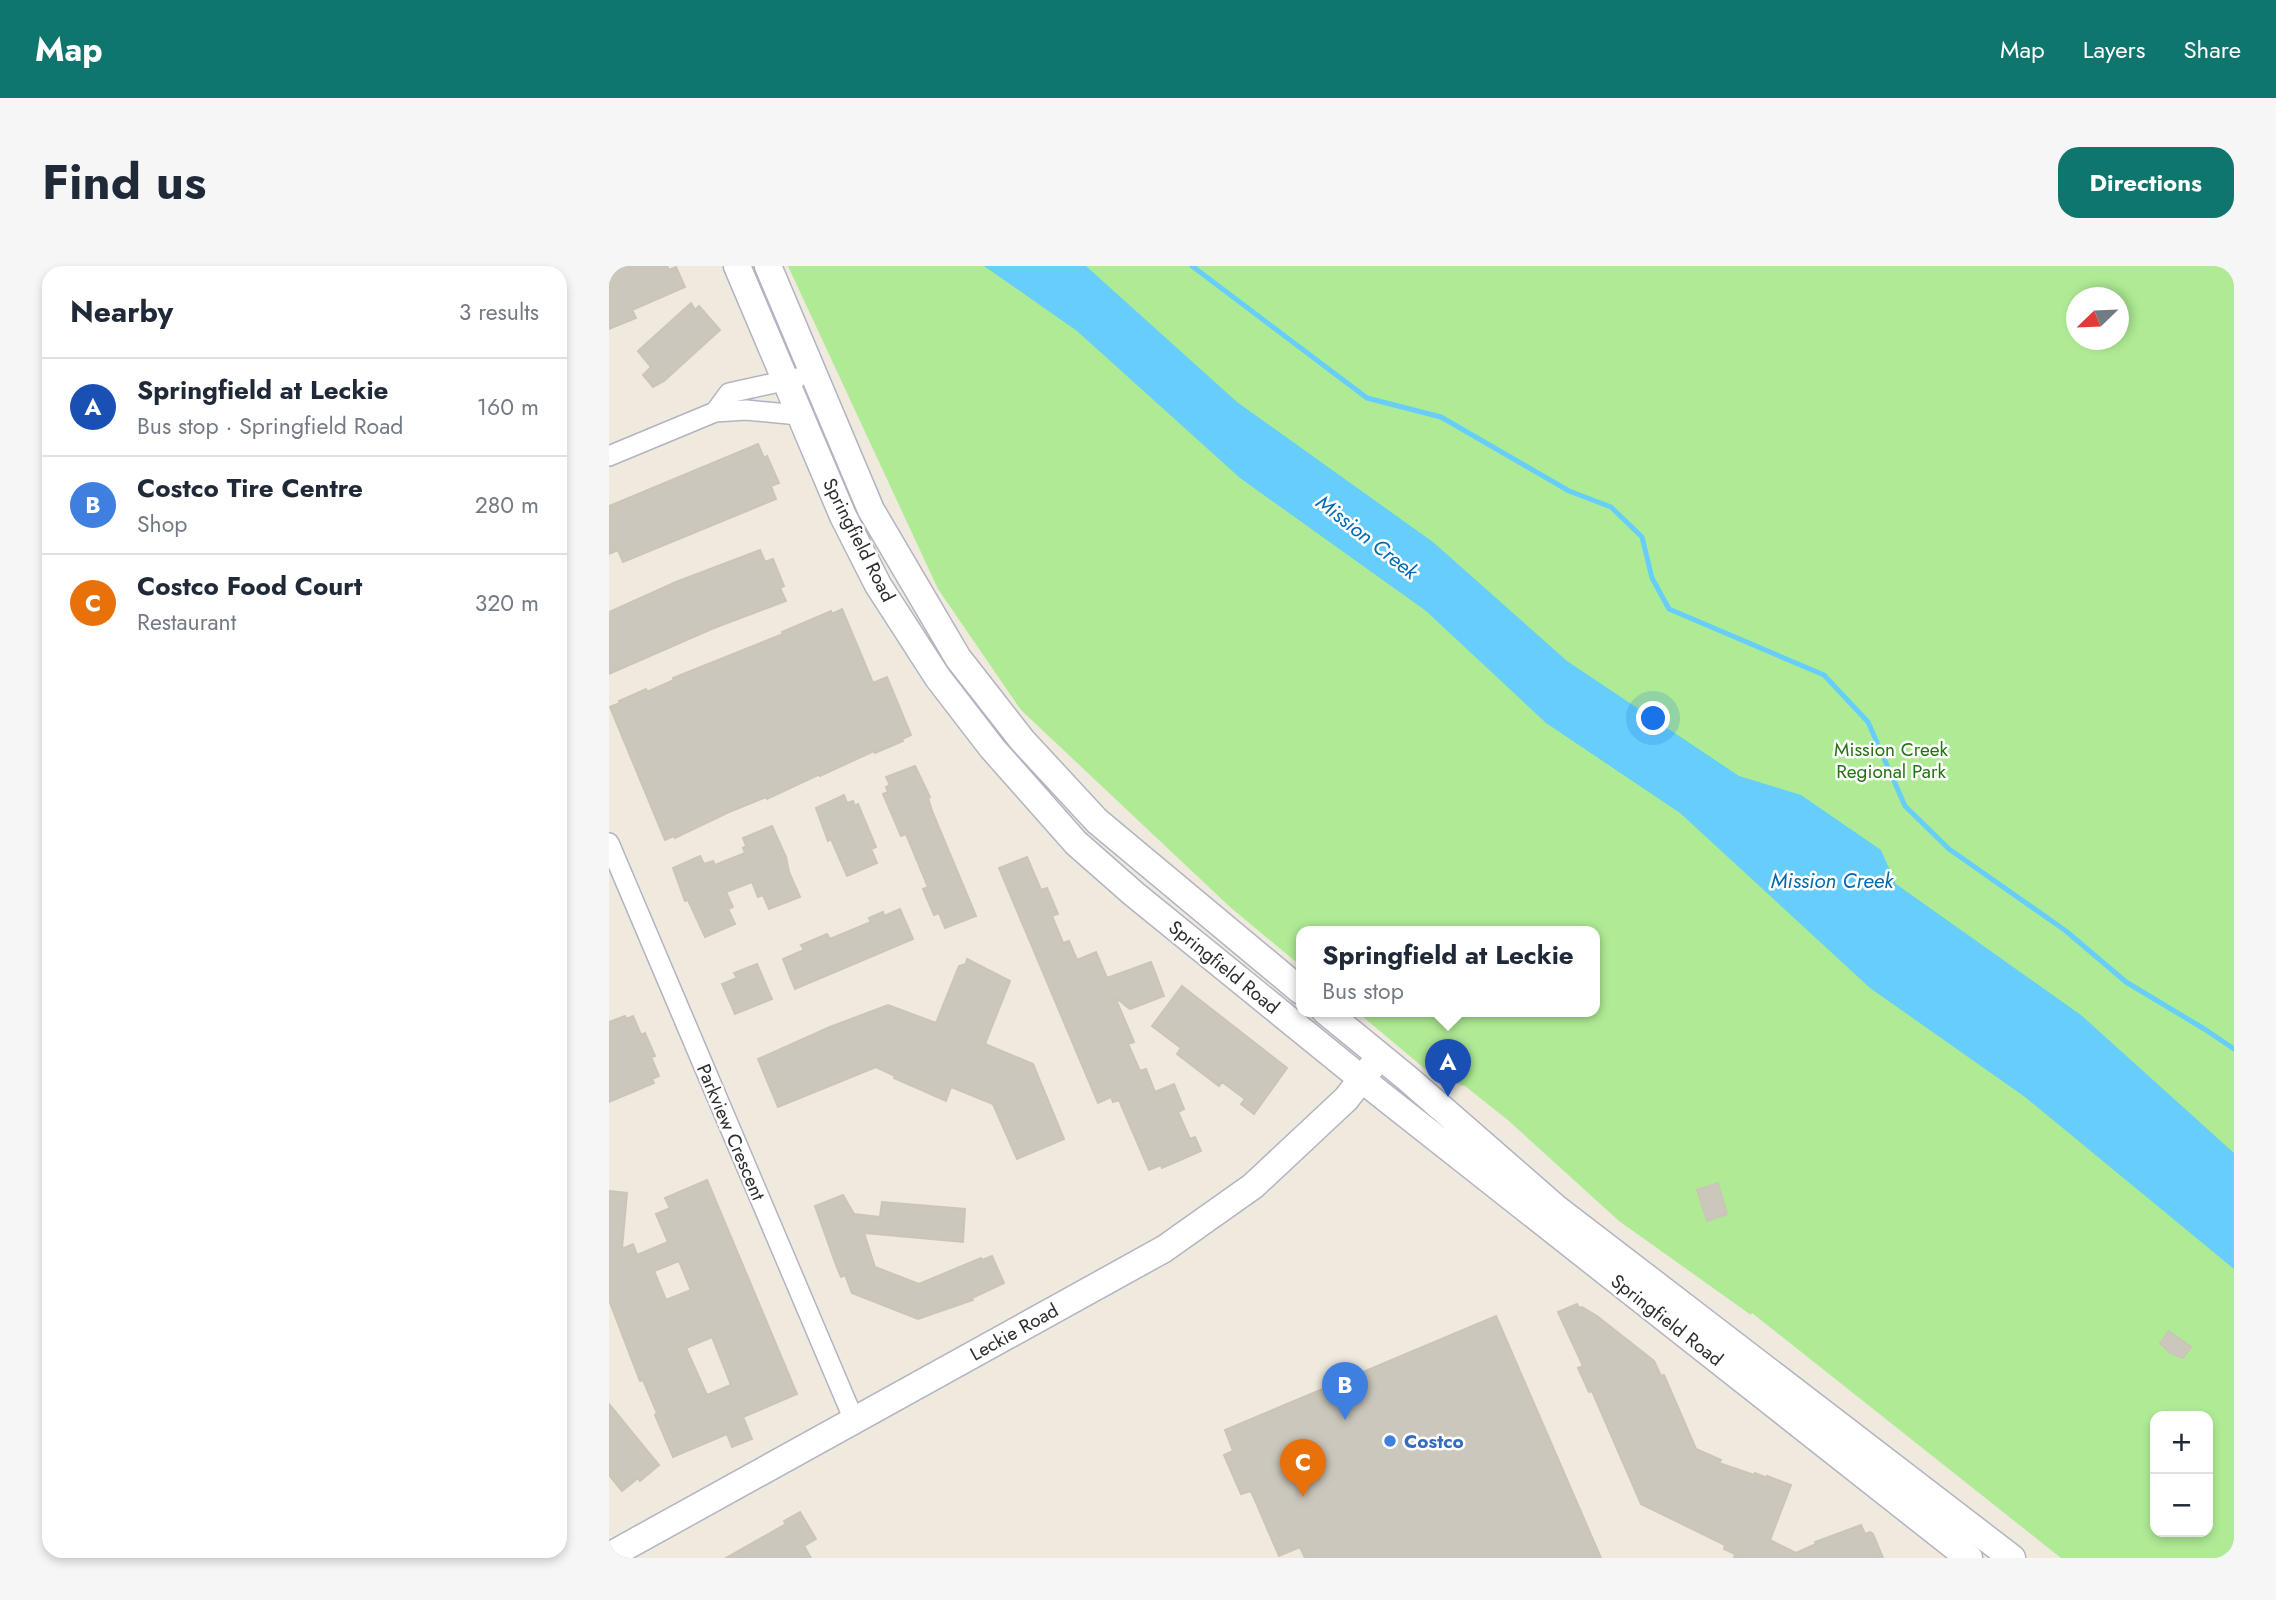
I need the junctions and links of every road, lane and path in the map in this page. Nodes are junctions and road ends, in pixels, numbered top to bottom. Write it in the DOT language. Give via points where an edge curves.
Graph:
graph roads {
  1 [pos="737,266"];
  2 [pos="768,266"];
  3 [pos="815,377"];
  4 [pos="785,380"];
  5 [pos="715,412"];
  6 [pos="799,415"];
  7 [pos="609,456"];
  8 [pos="609,843"];
  9 [pos="1296,987"];
  10 [pos="1332,1017"];
  11 [pos="1380,1056"];
  12 [pos="1362,1079"];
  13 [pos="854,1420"];
  14 [pos="609,1556"];
  15 [pos="1969,1558"];
  16 [pos="2012,1558"];
  1 -- 4 [label="main road, Springfield Road"];
  2 -- 3 [label="main road, Springfield Road"];
  3 -- 4 [label="street"];
  3 -- 9 [label="main road, Springfield Road" via="871,510 958,659 1022,740 1097,821"];
  4 -- 5 [label="street" via="729,393"];
  4 -- 6 [label="main road, Springfield Road"];
  5 -- 6 [label="street"];
  5 -- 7 [label="street"];
  6 -- 12 [label="main road, Springfield Road" via="878,585 938,678 992,748 1076,843"];
  8 -- 13 [label="street, Parkview Crescent"];
  10 -- 11 [label="main road, Springfield Road"];
  11 -- 12 [label="main road, Leckie Road"];
  11 -- 16 [label="main road, Springfield Road" via="1556,1208"];
  12 -- 13 [label="main road, Leckie Road" via="1253,1186 1164,1249"];
  12 -- 15 [label="main road, Springfield Road"];
  13 -- 14 [label="main road, Leckie Road"];
}
